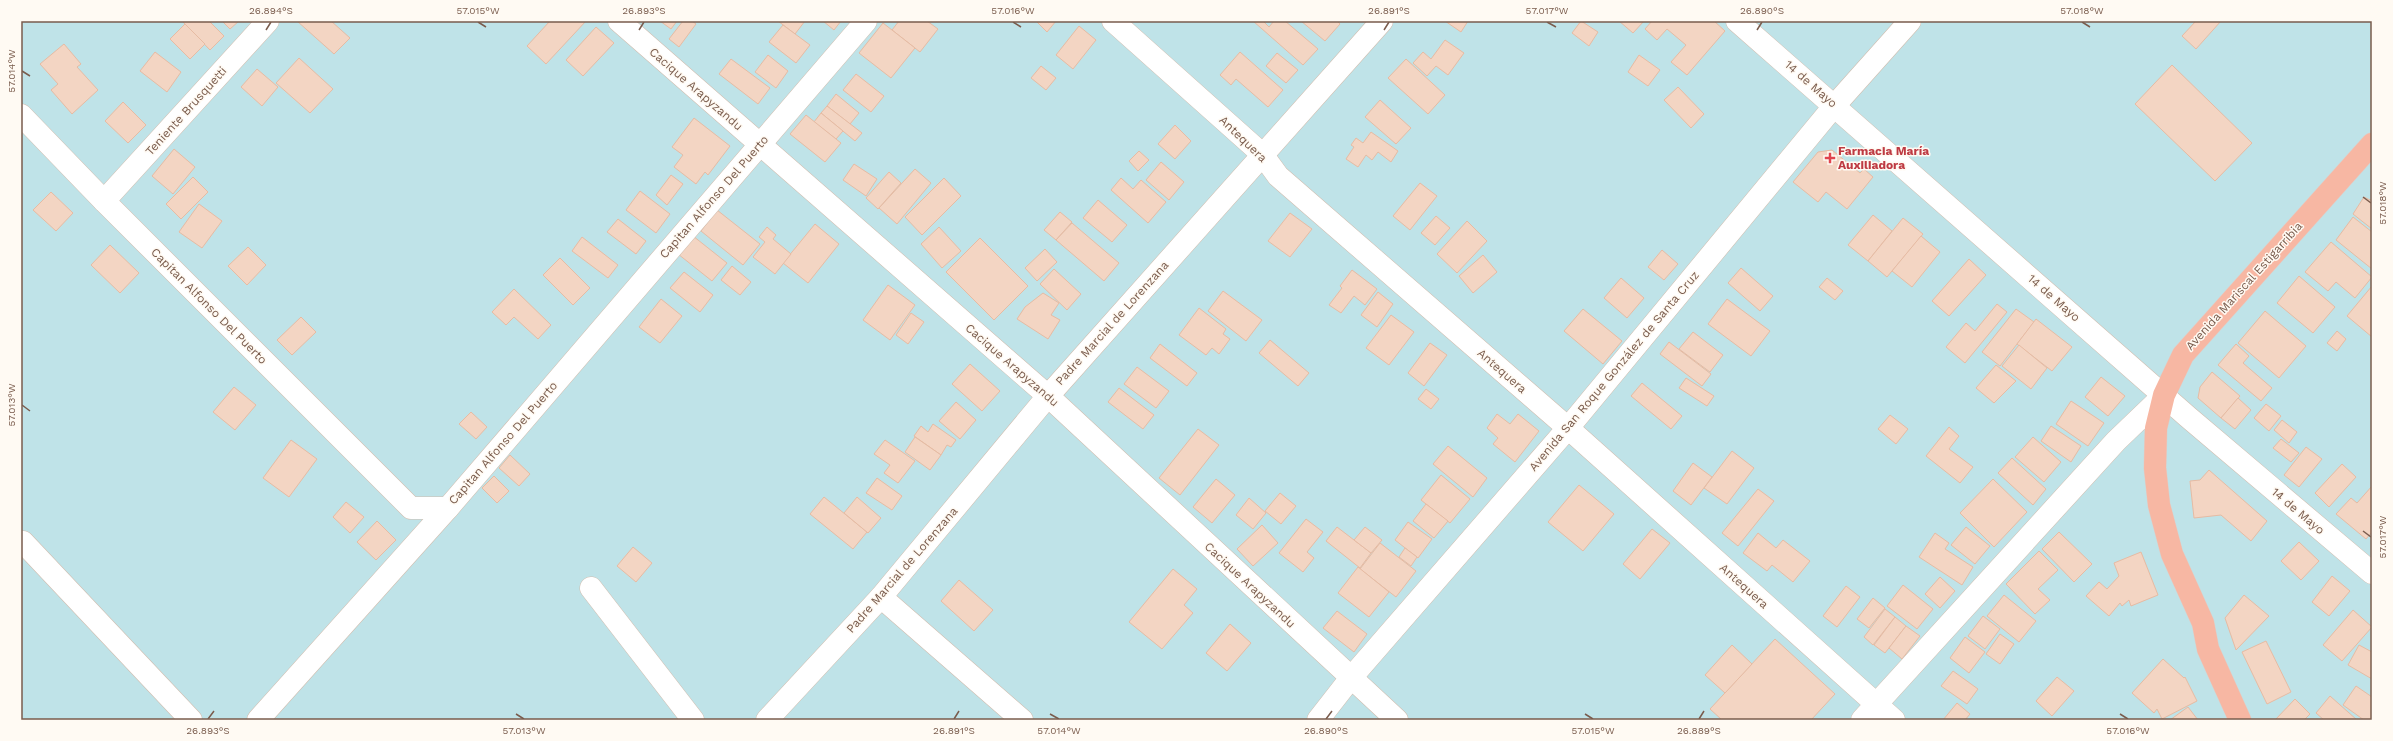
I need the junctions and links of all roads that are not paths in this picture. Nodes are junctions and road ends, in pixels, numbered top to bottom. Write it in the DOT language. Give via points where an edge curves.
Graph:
graph roads {
  1 [pos="268,21"];
  2 [pos="619,21"];
  3 [pos="866,21"];
  4 [pos="1113,21"];
  5 [pos="1382,21"];
  6 [pos="1737,21"];
  7 [pos="1910,21"];
  8 [pos="1835,105"];
  9 [pos="21,115"];
  10 [pos="760,144"];
  11 [pos="2372,144"];
  12 [pos="1262,154"];
  13 [pos="104,201"];
  14 [pos="2164,394"];
  15 [pos="1048,396"];
  16 [pos="1568,428"];
  17 [pos="448,508"];
  18 [pos="23,542"];
  19 [pos="2372,573"];
  20 [pos="591,588"];
  21 [pos="881,597"];
  22 [pos="2203,623"];
  23 [pos="1350,679"];
  24 [pos="1868,712"];
  25 [pos="191,720"];
  26 [pos="258,720"];
  27 [pos="693,720"];
  28 [pos="767,720"];
  29 [pos="1022,720"];
  30 [pos="1318,720"];
  31 [pos="1397,720"];
  32 [pos="1894,720"];
  33 [pos="2240,720"];
  34 [pos="2251,720"];
  1 -- 13 [label="street, Teniente Brusquetti"];
  2 -- 10 [label="street, Cacique Arapyzandu"];
  3 -- 10 [label="street, Capitan Alfonso Del Puerto"];
  4 -- 12 [label="street, Antequera"];
  5 -- 12 [label="street, Padre Marcial de Lorenzana"];
  6 -- 8 [label="street, 14 de Mayo"];
  7 -- 8 [label="street, Avenida San Roque González de Santa Cruz"];
  8 -- 14 [label="street, 14 de Mayo"];
  8 -- 16 [label="street, Avenida San Roque González de Santa Cruz"];
  9 -- 13 [label="street, Capitan Alfonso Del Puerto"];
  10 -- 15 [label="street, Cacique Arapyzandu"];
  10 -- 17 [label="street, Capitan Alfonso Del Puerto"];
  11 -- 14 [label="highway, Avenida Mariscal Estigarribia" via="2183,355"];
  12 -- 15 [label="street, Padre Marcial de Lorenzana"];
  12 -- 16 [label="street, Antequera" via="1278,176"];
  13 -- 17 [label="street, Capitan Alfonso Del Puerto" via="410,508"];
  14 -- 19 [label="street, 14 de Mayo"];
  14 -- 22 [label="highway, Avenida Mariscal Estigarribia" via="2156,428 2155,468 2159,505 2172,554"];
  14 -- 24 [label="street" via="2116,441"];
  15 -- 21 [label="street, Padre Marcial de Lorenzana"];
  15 -- 23 [label="street, Cacique Arapyzandu"];
  16 -- 23 [label="street, Avenida San Roque González de Santa Cruz"];
  16 -- 24 [label="street, Antequera"];
  17 -- 26 [label="street"];
  18 -- 25 [label="street"];
  20 -- 27 [label="street"];
  21 -- 28 [label="street, Padre Marcial de Lorenzana"];
  21 -- 29 [label="street"];
  22 -- 33 [label="highway, Avenida Mariscal Estigarribia" via="2208,649"];
  22 -- 34 [label="highway" via="2218,646"];
  23 -- 30 [label="street, Avenida San Roque González de Santa Cruz"];
  23 -- 31 [label="street, Cacique Arapyzandu"];
  24 -- 32 [label="street, Antequera"];
}
